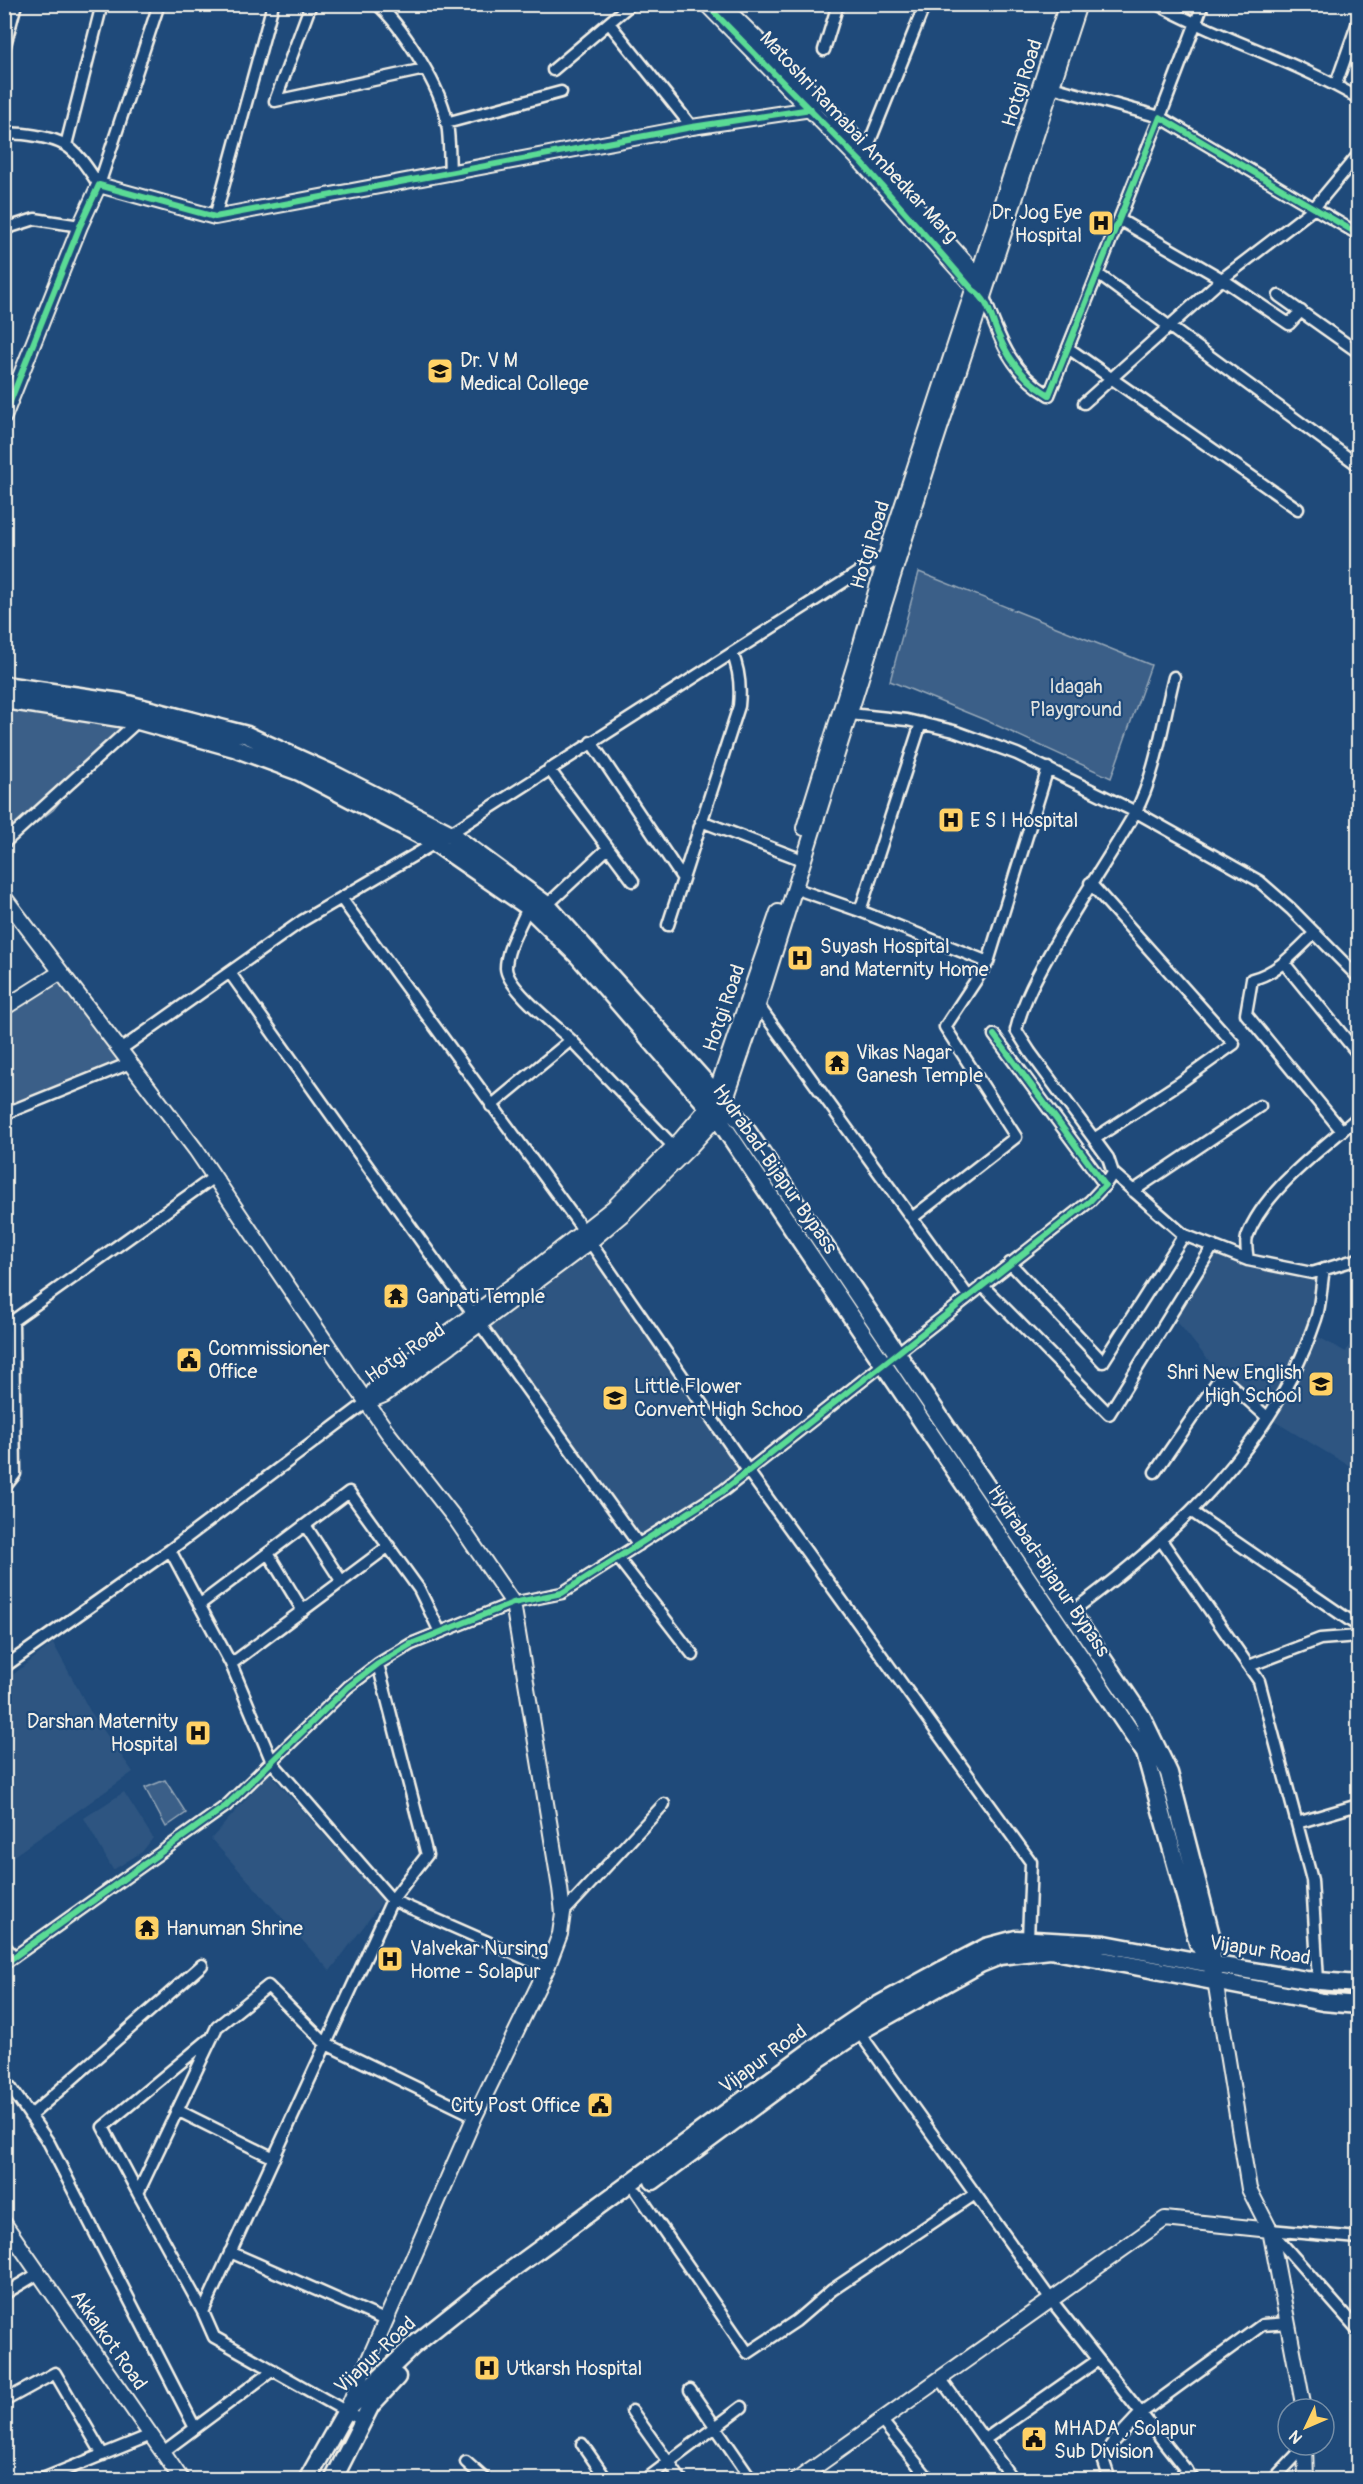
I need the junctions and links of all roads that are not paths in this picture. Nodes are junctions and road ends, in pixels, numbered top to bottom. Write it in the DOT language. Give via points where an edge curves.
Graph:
graph roads {
  1 [pos="16,4"];
  2 [pos="102,4"];
  3 [pos="159,4"];
  4 [pos="273,4"];
  5 [pos="311,4"];
  6 [pos="377,4"];
  7 [pos="631,4"];
  8 [pos="706,4"];
  9 [pos="721,4"];
  10 [pos="838,4"];
  11 [pos="925,4"];
  12 [pos="1067,4"];
  13 [pos="1079,4"];
  14 [pos="1157,4"];
  15 [pos="1203,4"];
  16 [pos="1359,22"];
  17 [pos="609,23"];
  18 [pos="1195,26"];
  19 [pos="4,49"];
  20 [pos="824,50"];
  21 [pos="425,69"];
  22 [pos="553,70"];
  23 [pos="1336,84"];
  24 [pos="1053,87"];
  25 [pos="561,92"];
  26 [pos="1359,98"];
  27 [pos="811,109"];
  28 [pos="1160,117"];
  29 [pos="446,123"];
  30 [pos="692,128"];
  31 [pos="4,134"];
  32 [pos="66,145"];
  33 [pos="1359,155"];
  34 [pos="864,156"];
  35 [pos="450,173"];
  36 [pos="99,185"];
  37 [pos="1313,208"];
  38 [pos="215,217"];
  39 [pos="1120,220"];
  40 [pos="80,226"];
  41 [pos="4,228"];
  42 [pos="1359,234"];
  43 [pos="1099,275"];
  44 [pos="1222,279"];
  45 [pos="981,287"];
  46 [pos="1279,296"];
  47 [pos="1301,311"];
  48 [pos="1169,327"];
  49 [pos="1068,348"];
  50 [pos="1359,352"];
  51 [pos="1112,379"];
  52 [pos="1084,403"];
  53 [pos="4,417"];
  54 [pos="1359,465"];
  55 [pos="1298,509"];
  56 [pos="887,554"];
  57 [pos="732,653"];
  58 [pos="1174,677"];
  59 [pos="4,685"];
  60 [pos="4,700"];
  61 [pos="850,714"];
  62 [pos="138,721"];
  63 [pos="921,723"];
  64 [pos="591,742"];
  65 [pos="1048,768"];
  66 [pos="549,769"];
  67 [pos="1136,812"];
  68 [pos="700,822"];
  69 [pos="442,838"];
  70 [pos="4,843"];
  71 [pos="608,848"];
  72 [pos="795,857"];
  73 [pos="682,879"];
  74 [pos="633,881"];
  75 [pos="1090,883"];
  76 [pos="794,888"];
  77 [pos="4,897"];
  78 [pos="341,898"];
  79 [pos="547,905"];
  80 [pos="528,907"];
  81 [pos="860,910"];
  82 [pos="668,925"];
  83 [pos="1315,933"];
  84 [pos="988,962"];
  85 [pos="1284,963"];
  86 [pos="61,972"];
  87 [pos="230,973"];
  88 [pos="1359,977"];
  89 [pos="758,1005"];
  90 [pos="4,1008"];
  91 [pos="994,1035"];
  92 [pos="571,1040"];
  93 [pos="120,1050"];
  94 [pos="1359,1054"];
  95 [pos="130,1063"];
  96 [pos="716,1104"];
  97 [pos="490,1106"];
  98 [pos="1260,1106"];
  99 [pos="4,1114"];
  100 [pos="1359,1117"];
  101 [pos="1342,1131"];
  102 [pos="1094,1139"];
  103 [pos="674,1146"];
  104 [pos="1113,1173"];
  105 [pos="214,1177"];
  106 [pos="1105,1185"];
  107 [pos="1133,1191"];
  108 [pos="912,1218"];
  109 [pos="1184,1235"];
  110 [pos="587,1237"];
  111 [pos="1213,1246"];
  112 [pos="1359,1258"];
  113 [pos="1248,1260"];
  114 [pos="1010,1263"];
  115 [pos="1324,1269"];
  116 [pos="982,1285"];
  117 [pos="968,1296"];
  118 [pos="477,1319"];
  119 [pos="9,1324"];
  120 [pos="890,1360"];
  121 [pos="367,1402"];
  122 [pos="1267,1417"];
  123 [pos="748,1471"];
  124 [pos="1155,1472"];
  125 [pos="4,1488"];
  126 [pos="1192,1512"];
  127 [pos="304,1526"];
  128 [pos="1161,1540"];
  129 [pos="639,1545"];
  130 [pos="389,1546"];
  131 [pos="170,1550"];
  132 [pos="268,1553"];
  133 [pos="618,1558"];
  134 [pos="342,1582"];
  135 [pos="513,1603"];
  136 [pos="199,1605"];
  137 [pos="303,1611"];
  138 [pos="1070,1613"];
  139 [pos="1359,1626"];
  140 [pos="440,1632"];
  141 [pos="1359,1636"];
  142 [pos="693,1656"];
  143 [pos="231,1664"];
  144 [pos="378,1664"];
  145 [pos="1249,1666"];
  146 [pos="4,1667"];
  147 [pos="272,1762"];
  148 [pos="664,1803"];
  149 [pos="1359,1805"];
  150 [pos="1297,1823"];
  151 [pos="392,1900"];
  152 [pos="563,1913"];
  153 [pos="1028,1939"];
  154 [pos="4,1945"];
  155 [pos="14,1957"];
  156 [pos="4,1964"];
  157 [pos="202,1965"];
  158 [pos="548,1968"];
  159 [pos="1213,1972"];
  160 [pos="1318,1981"];
  161 [pos="1359,1984"];
  162 [pos="1359,2005"];
  163 [pos="859,2032"];
  164 [pos="212,2037"];
  165 [pos="326,2044"];
  166 [pos="4,2078"];
  167 [pos="177,2110"];
  168 [pos="30,2116"];
  169 [pos="475,2116"];
  170 [pos="274,2158"];
  171 [pos="637,2192"];
  172 [pos="138,2193"];
  173 [pos="975,2194"];
  174 [pos="4,2223"];
  175 [pos="1270,2230"];
  176 [pos="1359,2238"];
  177 [pos="230,2252"];
  178 [pos="39,2273"];
  179 [pos="4,2294"];
  180 [pos="1051,2300"];
  181 [pos="203,2312"];
  182 [pos="387,2320"];
  183 [pos="1288,2323"];
  184 [pos="1359,2330"];
  185 [pos="1098,2360"];
  186 [pos="273,2370"];
  187 [pos="940,2378"];
  188 [pos="690,2390"];
  189 [pos="1302,2397"];
  190 [pos="4,2401"];
  191 [pos="741,2407"];
  192 [pos="346,2411"];
  193 [pos="632,2411"];
  194 [pos="1140,2414"];
  195 [pos="880,2420"];
  196 [pos="363,2421"];
  197 [pos="714,2426"];
  198 [pos="195,2428"];
  199 [pos="151,2435"];
  200 [pos="984,2440"];
  201 [pos="582,2444"];
  202 [pos="163,2452"];
  203 [pos="103,2455"];
  204 [pos="1295,2457"];
  205 [pos="1305,2457"];
  206 [pos="466,2462"];
  207 [pos="669,2462"];
  208 [pos="1186,2470"];
  209 [pos="807,2477"];
  210 [pos="40,2480"];
  211 [pos="182,2480"];
  212 [pos="307,2480"];
  213 [pos="333,2480"];
  214 [pos="486,2480"];
  215 [pos="607,2480"];
  216 [pos="645,2480"];
  217 [pos="681,2480"];
  218 [pos="752,2480"];
  219 [pos="930,2480"];
  220 [pos="1013,2480"];
  221 [pos="1110,2480"];
  222 [pos="1176,2480"];
  223 [pos="1194,2480"];
  224 [pos="1273,2480"];
  225 [pos="1306,2480"];
  1 -- 19 [label="street"];
  2 -- 32 [label="street"];
  3 -- 36 [label="street"];
  4 -- 38 [label="street"];
  5 -- 21 [label="street" via="275,101"];
  6 -- 21 [label="street" via="392,17"];
  7 -- 17 [label="street"];
  8 -- 27 [label="main road, Matoshri Ramabai Ambedkar Marg"];
  9 -- 34 [label="main road" via="830,111"];
  10 -- 20 [label="street"];
  11 -- 34 [label="street"];
  12 -- 45 [label="main road, Hotgi Road"];
  13 -- 24 [label="main road, Hotgi Road"];
  14 -- 18 [label="street"];
  15 -- 18 [label="street"];
  16 -- 23 [label="street"];
  17 -- 22 [label="street"];
  17 -- 30 [label="street"];
  18 -- 23 [label="street"];
  18 -- 28 [label="street"];
  21 -- 29 [label="street"];
  23 -- 26 [label="street"];
  24 -- 28 [label="street"];
  24 -- 45 [label="main road, Hotgi Road"];
  25 -- 29 [label="street"];
  27 -- 30 [label="main road"];
  27 -- 34 [label="main road, Matoshri Ramabai Ambedkar Marg"];
  28 -- 37 [label="street"];
  28 -- 39 [label="street"];
  29 -- 35 [label="street"];
  30 -- 35 [label="main road"];
  31 -- 32 [label="street" via="35,135"];
  32 -- 36 [label="street"];
  33 -- 37 [label="street"];
  34 -- 45 [label="main road, Matoshri Ramabai Ambedkar Marg"];
  35 -- 38 [label="main road"];
  36 -- 38 [label="main road"];
  36 -- 40 [label="main road"];
  37 -- 42 [label="street"];
  37 -- 44 [label="street"];
  39 -- 43 [label="street"];
  39 -- 44 [label="street"];
  40 -- 41 [label="street" via="35,219"];
  40 -- 53 [label="main road"];
  43 -- 48 [label="street"];
  43 -- 49 [label="street"];
  44 -- 47 [label="street" via="1288,324"];
  44 -- 48 [label="street"];
  45 -- 49 [label="street" via="999,337 1031,385 1049,395"];
  45 -- 56 [label="main road, Hotgi Road"];
  45 -- 61 [label="main road, Hotgi Road"];
  46 -- 47 [label="street"];
  47 -- 50 [label="street"];
  48 -- 51 [label="street"];
  48 -- 54 [label="street"];
  49 -- 51 [label="street"];
  51 -- 52 [label="street"];
  51 -- 55 [label="street"];
  56 -- 57 [label="street"];
  56 -- 72 [label="main road, Hotgi Road"];
  57 -- 64 [label="street"];
  57 -- 68 [label="street" via="741,688 739,706"];
  58 -- 67 [label="street" via="1148,782"];
  59 -- 69 [label="main road" via="120,702 247,735 333,774"];
  60 -- 62 [label="main road, Hydrabad-Bijapur Bypass"];
  61 -- 63 [label="street"];
  61 -- 76 [label="main road, Hotgi Road"];
  62 -- 69 [label="main road, Hydrabad-Bijapur Bypass" via="234,748 299,772"];
  62 -- 70 [label="street"];
  63 -- 65 [label="street" via="954,731"];
  63 -- 81 [label="street"];
  64 -- 66 [label="street"];
  64 -- 73 [label="street"];
  65 -- 67 [label="street"];
  65 -- 84 [label="street"];
  66 -- 69 [label="street"];
  66 -- 71 [label="street"];
  67 -- 75 [label="street"];
  67 -- 83 [label="street" via="1258,881"];
  68 -- 72 [label="street"];
  68 -- 73 [label="street"];
  69 -- 78 [label="street"];
  69 -- 79 [label="main road"];
  69 -- 80 [label="main road, Hydrabad-Bijapur Bypass"];
  71 -- 74 [label="street"];
  71 -- 79 [label="street"];
  72 -- 96 [label="main road, Hotgi Road"];
  73 -- 82 [label="street"];
  75 -- 102 [label="street" via="1035,979 1016,1030"];
  75 -- 102 [label="street" via="1234,1044"];
  76 -- 81 [label="street"];
  76 -- 89 [label="main road, Hotgi Road"];
  77 -- 86 [label="main road"];
  78 -- 87 [label="street"];
  78 -- 97 [label="street"];
  79 -- 96 [label="main road"];
  80 -- 92 [label="street" via="506,970 519,992"];
  80 -- 96 [label="main road, Hydrabad-Bijapur Bypass"];
  81 -- 84 [label="street"];
  83 -- 85 [label="street"];
  83 -- 88 [label="street"];
  84 -- 108 [label="street" via="945,1027 1016,1137"];
  85 -- 94 [label="street"];
  85 -- 101 [label="street" via="1265,976 1252,979 1246,1014"];
  86 -- 90 [label="main road"];
  86 -- 93 [label="main road"];
  87 -- 93 [label="street"];
  87 -- 118 [label="street"];
  89 -- 96 [label="main road, Hotgi Road"];
  89 -- 108 [label="street"];
  91 -- 106 [label="street"];
  92 -- 97 [label="street"];
  92 -- 103 [label="street"];
  93 -- 95 [label="main road"];
  95 -- 99 [label="street"];
  95 -- 105 [label="main road"];
  96 -- 103 [label="main road, Hotgi Road"];
  96 -- 110 [label="main road, Hotgi Road" via="691,1146 631,1206"];
  96 -- 120 [label="main road, Hydrabad-Bijapur Bypass"];
  97 -- 110 [label="street"];
  98 -- 107 [label="street"];
  100 -- 101 [label="street"];
  101 -- 113 [label="street" via="1262,1209 1246,1238"];
  102 -- 104 [label="street"];
  103 -- 110 [label="main road, Hotgi Road"];
  104 -- 106 [label="street"];
  104 -- 107 [label="street"];
  105 -- 119 [label="street"];
  105 -- 121 [label="main road"];
  106 -- 114 [label="street"];
  107 -- 109 [label="street"];
  108 -- 117 [label="street"];
  109 -- 111 [label="street"];
  109 -- 114 [label="street" via="1103,1362"];
  110 -- 118 [label="main road, Hotgi Road"];
  110 -- 123 [label="street"];
  111 -- 113 [label="street"];
  111 -- 116 [label="street" via="1109,1414"];
  112 -- 115 [label="street"];
  113 -- 115 [label="street" via="1312,1273"];
  114 -- 116 [label="street"];
  115 -- 122 [label="street" via="1317,1317 1298,1363"];
  116 -- 117 [label="street"];
  117 -- 120 [label="street"];
  118 -- 121 [label="main road, Hotgi Road" via="378,1384"];
  118 -- 129 [label="street"];
  119 -- 125 [label="street" via="15,1474"];
  120 -- 123 [label="street"];
  120 -- 138 [label="main road"];
  120 -- 159 [label="main road, Hydrabad-Bijapur Bypass" via="1145,1753 1198,1943"];
  121 -- 131 [label="street"];
  121 -- 135 [label="main road"];
  122 -- 124 [label="street" via="1221,1376"];
  122 -- 126 [label="street" via="1233,1465"];
  123 -- 129 [label="street"];
  123 -- 153 [label="street" via="1031,1862"];
  126 -- 128 [label="street"];
  126 -- 139 [label="street"];
  127 -- 130 [label="street" via="349,1492"];
  127 -- 132 [label="street"];
  127 -- 134 [label="street"];
  128 -- 138 [label="street"];
  128 -- 145 [label="street"];
  129 -- 133 [label="street"];
  130 -- 134 [label="street"];
  130 -- 140 [label="street" via="419,1589"];
  131 -- 136 [label="street"];
  131 -- 146 [label="street"];
  132 -- 136 [label="street"];
  132 -- 137 [label="street"];
  133 -- 135 [label="street" via="562,1593"];
  133 -- 142 [label="street"];
  134 -- 137 [label="street"];
  135 -- 140 [label="street"];
  135 -- 152 [label="main road"];
  136 -- 143 [label="street"];
  137 -- 143 [label="street"];
  138 -- 159 [label="main road" via="1142,1718 1168,1773 1213,1943"];
  140 -- 144 [label="street"];
  141 -- 145 [label="street" via="1320,1639"];
  143 -- 147 [label="street"];
  144 -- 147 [label="street" via="348,1687"];
  144 -- 151 [label="street" via="427,1855"];
  145 -- 150 [label="street" via="1259,1681"];
  147 -- 151 [label="street"];
  147 -- 155 [label="street" via="226,1806"];
  148 -- 152 [label="street"];
  149 -- 150 [label="street"];
  150 -- 160 [label="street" via="1312,1880"];
  151 -- 158 [label="street"];
  151 -- 165 [label="street"];
  152 -- 158 [label="main road"];
  153 -- 159 [label="main road, Vijapur Road" via="1105,1944"];
  153 -- 192 [label="main road, Vijapur Road" via="986,1947 879,2004 835,2033 477,2295 413,2346"];
  154 -- 155 [label="street"];
  155 -- 156 [label="street"];
  157 -- 168 [label="street"];
  158 -- 169 [label="main road"];
  159 -- 160 [label="main road, Vijapur Road"];
  159 -- 162 [label="main road, Vijapur Road" via="1323,2002"];
  159 -- 163 [label="main road, Vijapur Road" via="1050,1950 1000,1956"];
  159 -- 175 [label="main road" via="1249,2189"];
  160 -- 161 [label="main road, Vijapur Road"];
  163 -- 171 [label="main road, Vijapur Road"];
  163 -- 173 [label="street"];
  164 -- 165 [label="street" via="217,2027 268,1986"];
  164 -- 167 [label="street"];
  164 -- 172 [label="street" via="104,2127"];
  165 -- 169 [label="street"];
  165 -- 170 [label="street"];
  166 -- 168 [label="street"];
  167 -- 170 [label="street"];
  167 -- 172 [label="street"];
  168 -- 198 [label="street" via="49,2143"];
  169 -- 182 [label="main road"];
  170 -- 177 [label="street"];
  171 -- 173 [label="street" via="748,2353 796,2321 832,2290"];
  171 -- 196 [label="main road, Vijapur Road" via="485,2302 418,2356 378,2397"];
  172 -- 181 [label="street"];
  173 -- 180 [label="street"];
  174 -- 178 [label="main road, Akkalkot Road"];
  175 -- 176 [label="street"];
  175 -- 180 [label="main road" via="1165,2220"];
  175 -- 183 [label="main road"];
  175 -- 184 [label="street"];
  177 -- 181 [label="street"];
  177 -- 182 [label="street"];
  178 -- 179 [label="street"];
  178 -- 199 [label="main road, Akkalkot Road"];
  180 -- 185 [label="street"];
  180 -- 187 [label="main road"];
  181 -- 186 [label="street" via="214,2337"];
  182 -- 192 [label="main road"];
  183 -- 189 [label="main road"];
  183 -- 194 [label="street" via="1262,2325"];
  185 -- 194 [label="street"];
  185 -- 200 [label="street"];
  186 -- 192 [label="street"];
  186 -- 198 [label="street"];
  187 -- 195 [label="main road"];
  187 -- 200 [label="street"];
  188 -- 197 [label="street"];
  190 -- 203 [label="street" via="55,2373"];
  191 -- 197 [label="street"];
  192 -- 196 [label="street"];
  192 -- 212 [label="main road, Vijapur Road"];
  193 -- 207 [label="street"];
  194 -- 208 [label="street"];
  194 -- 221 [label="street" via="1111,2445 1104,2462"];
  195 -- 209 [label="main road"];
  195 -- 219 [label="street"];
  196 -- 213 [label="main road, Vijapur Road"];
  197 -- 207 [label="street"];
  197 -- 218 [label="street"];
  198 -- 202 [label="street"];
  199 -- 202 [label="main road, Akkalkot Road"];
  199 -- 203 [label="street"];
  200 -- 220 [label="street"];
  201 -- 215 [label="street"];
  202 -- 211 [label="main road, Akkalkot Road"];
  203 -- 210 [label="street"];
  204 -- 224 [label="street"];
  205 -- 225 [label="main road"];
  206 -- 214 [label="street"];
  207 -- 216 [label="street"];
  207 -- 217 [label="street"];
  208 -- 222 [label="street"];
  208 -- 223 [label="street"];
}
